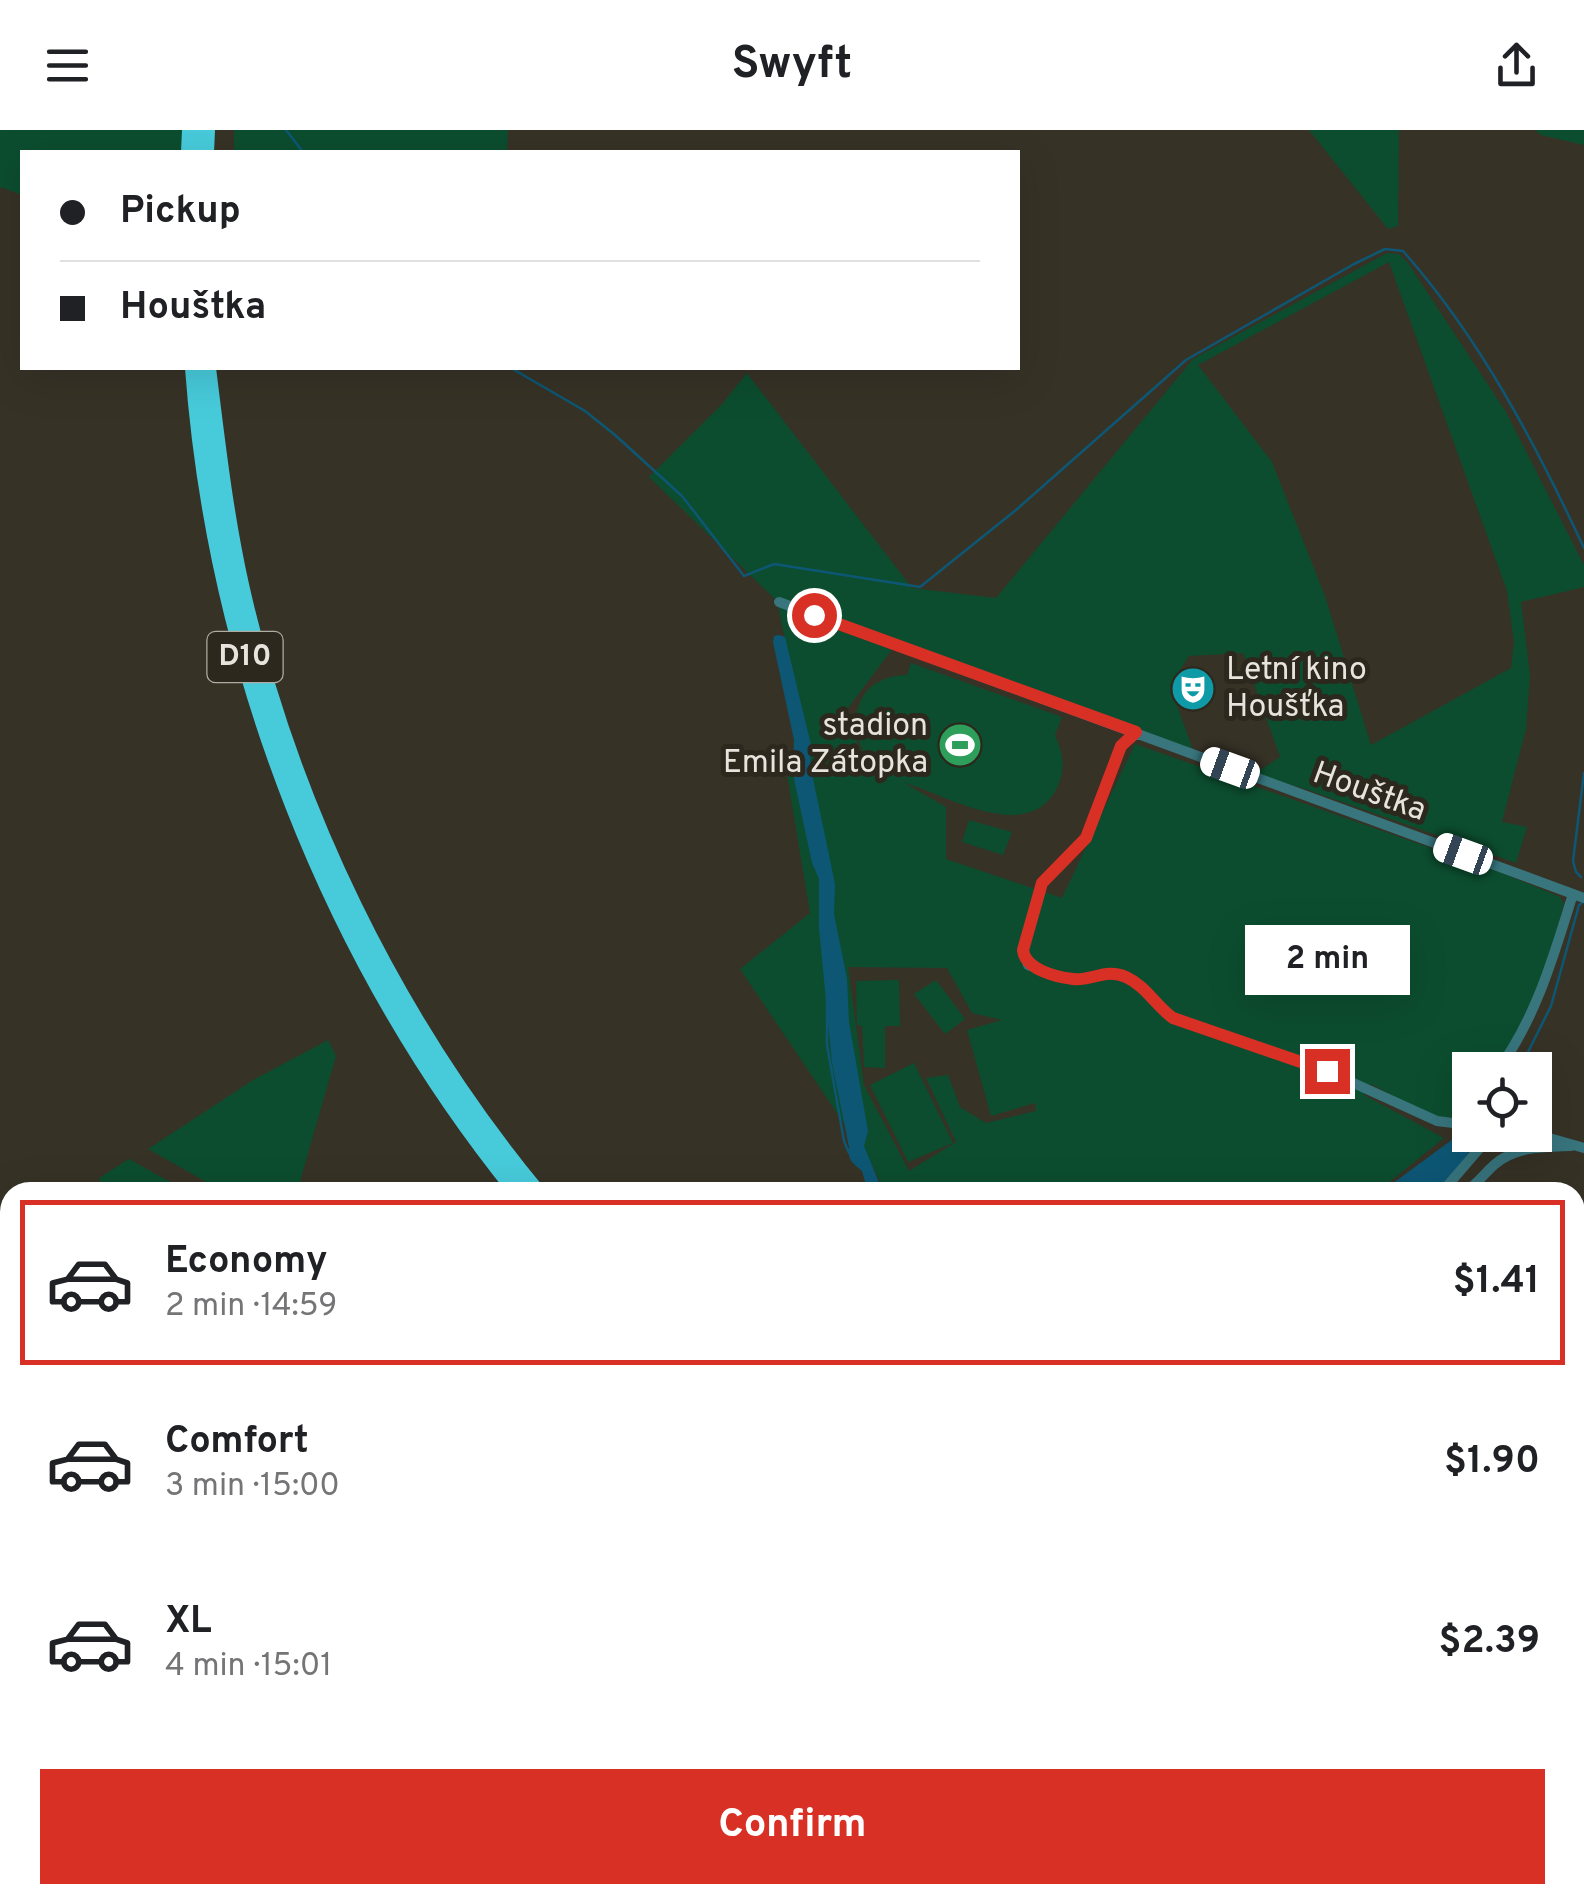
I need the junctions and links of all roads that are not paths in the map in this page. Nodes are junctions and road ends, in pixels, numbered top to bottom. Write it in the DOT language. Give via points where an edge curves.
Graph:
graph roads {
  1 [pos="194,370"];
  2 [pos="207,370"];
  3 [pos="779,602"];
  4 [pos="1136,732"];
  5 [pos="1580,894"];
  6 [pos="358,928"];
  7 [pos="378,968"];
  8 [pos="1511,1052"];
  9 [pos="1452,1123"];
  10 [pos="1552,1140"];
  11 [pos="1571,1146"];
  12 [pos="1584,1148"];
  13 [pos="1476,1152"];
  14 [pos="511,1182"];
  15 [pos="528,1182"];
  16 [pos="1451,1182"];
  17 [pos="1475,1182"];
  1 -- 6 [label="highway, D10" via="208,492 245,659 298,815"];
  2 -- 6 [label="highway, D10" via="224,497 260,657"];
  3 -- 4 [label="street, Houštka"];
  4 -- 5 [label="street, Houštka"];
  4 -- 9 [label="street" via="1121,746 1086,838 1042,883 1023,950 1028,965 1069,978 1123,976 1173,1018"];
  5 -- 8 [label="street"];
  6 -- 7 [label="highway, D10"];
  7 -- 14 [label="highway, D10" via="457,1110"];
  7 -- 15 [label="highway, D10"];
  10 -- 11 [label="street"];
  11 -- 12 [label="street"];
  11 -- 17 [label="street" via="1511,1153"];
  13 -- 16 [label="street"];
}
